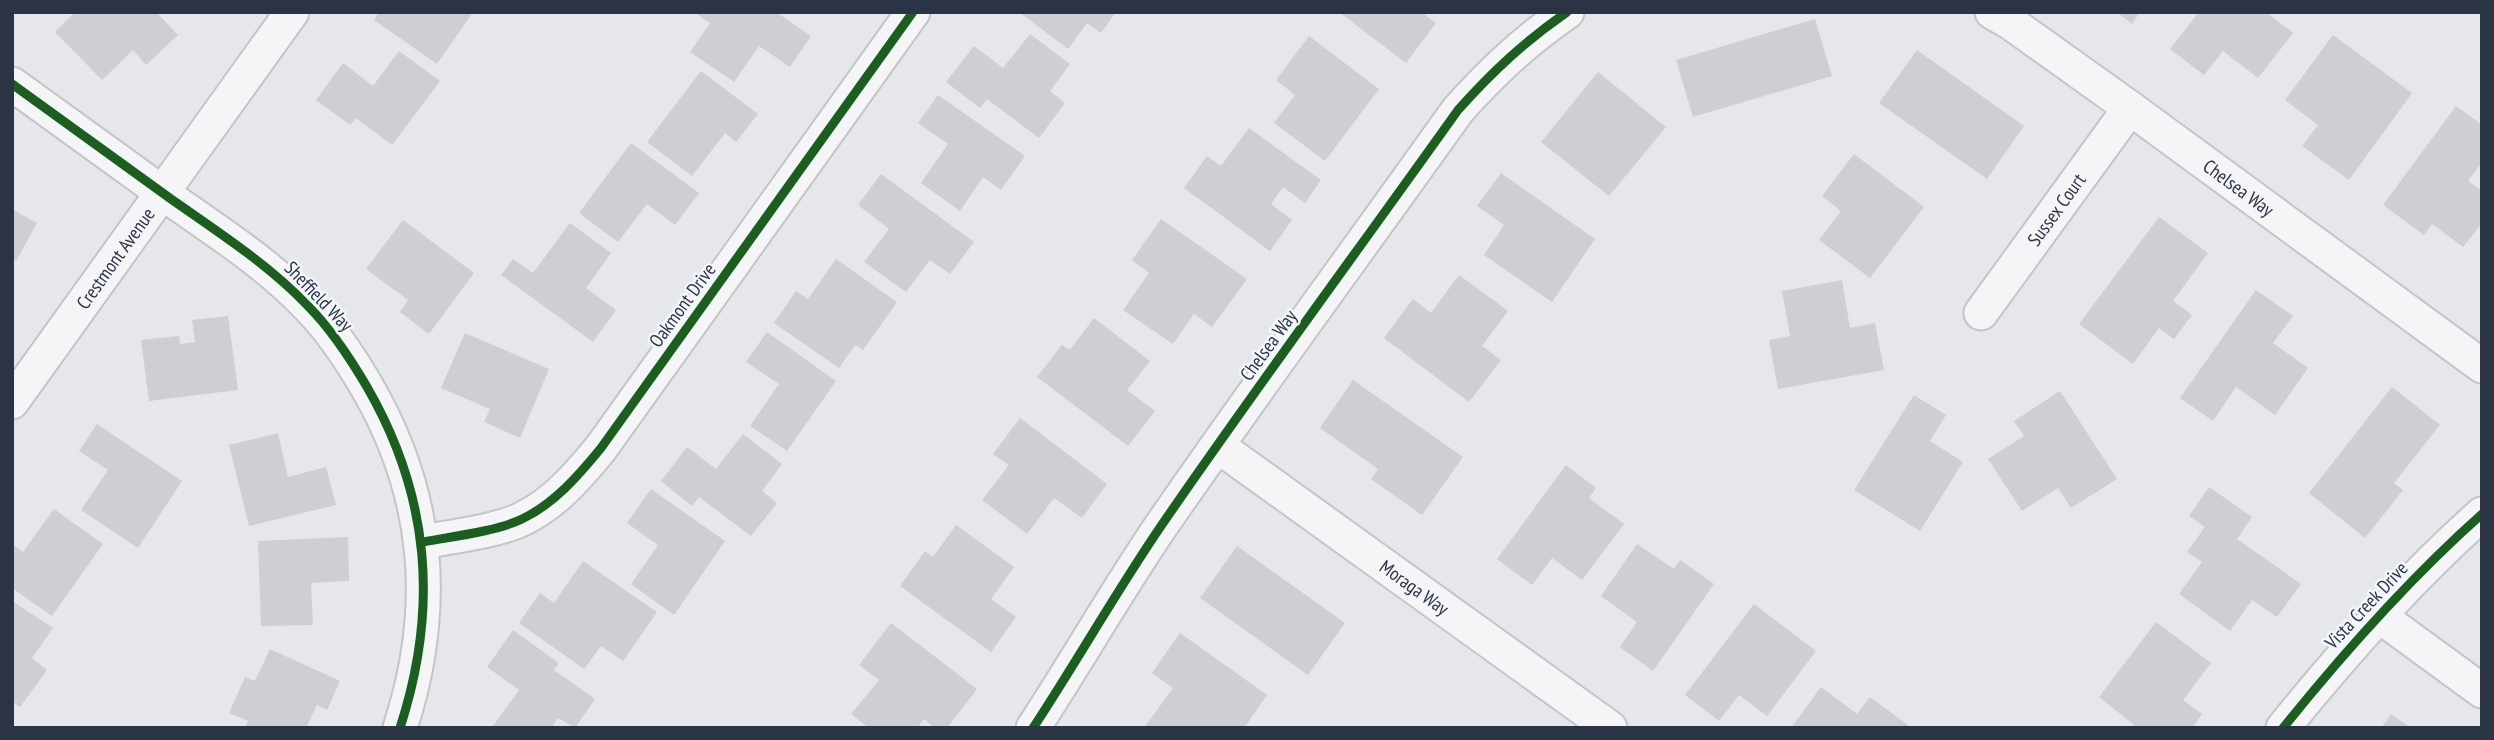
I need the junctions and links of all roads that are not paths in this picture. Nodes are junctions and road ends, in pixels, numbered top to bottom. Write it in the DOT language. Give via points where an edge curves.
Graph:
graph roads {
  1 [pos="292,12"];
  2 [pos="913,12"];
  3 [pos="1567,12"];
  4 [pos="1992,12"];
  5 [pos="12,84"];
  6 [pos="2130,108"];
  7 [pos="162,192"];
  8 [pos="1980,313"];
  9 [pos="2482,366"];
  10 [pos="12,402"];
  11 [pos="1218,446"];
  12 [pos="2482,514"];
  13 [pos="422,542"];
  14 [pos="2378,615"];
  15 [pos="2482,691"];
  16 [pos="400,728"];
  17 [pos="1033,728"];
  18 [pos="1610,728"];
  19 [pos="2283,728"];
  1 -- 7 [label="street, Crestmont Avenue"];
  2 -- 13 [label="street, Oakmont Drive" via="579,475 521,520"];
  3 -- 11 [label="street, Chelsea Way" via="1495,69 1458,110"];
  4 -- 6 [label="street, Chelsea Way"];
  5 -- 7 [label="street, Sheffield Way"];
  6 -- 8 [label="street, Sussex Court"];
  6 -- 9 [label="street, Chelsea Way"];
  7 -- 10 [label="street, Crestmont Avenue"];
  7 -- 13 [label="street, Sheffield Way" via="266,267 309,306 344,348 383,414 405,469"];
  11 -- 17 [label="street, Chelsea Way" via="1112,599"];
  11 -- 18 [label="street, Moraga Way"];
  12 -- 14 [label="street, Vista Creek Drive"];
  13 -- 16 [label="street, Sheffield Way" via="424,581 417,660"];
  14 -- 15 [label="street"];
  14 -- 19 [label="street, Vista Creek Drive"];
}
